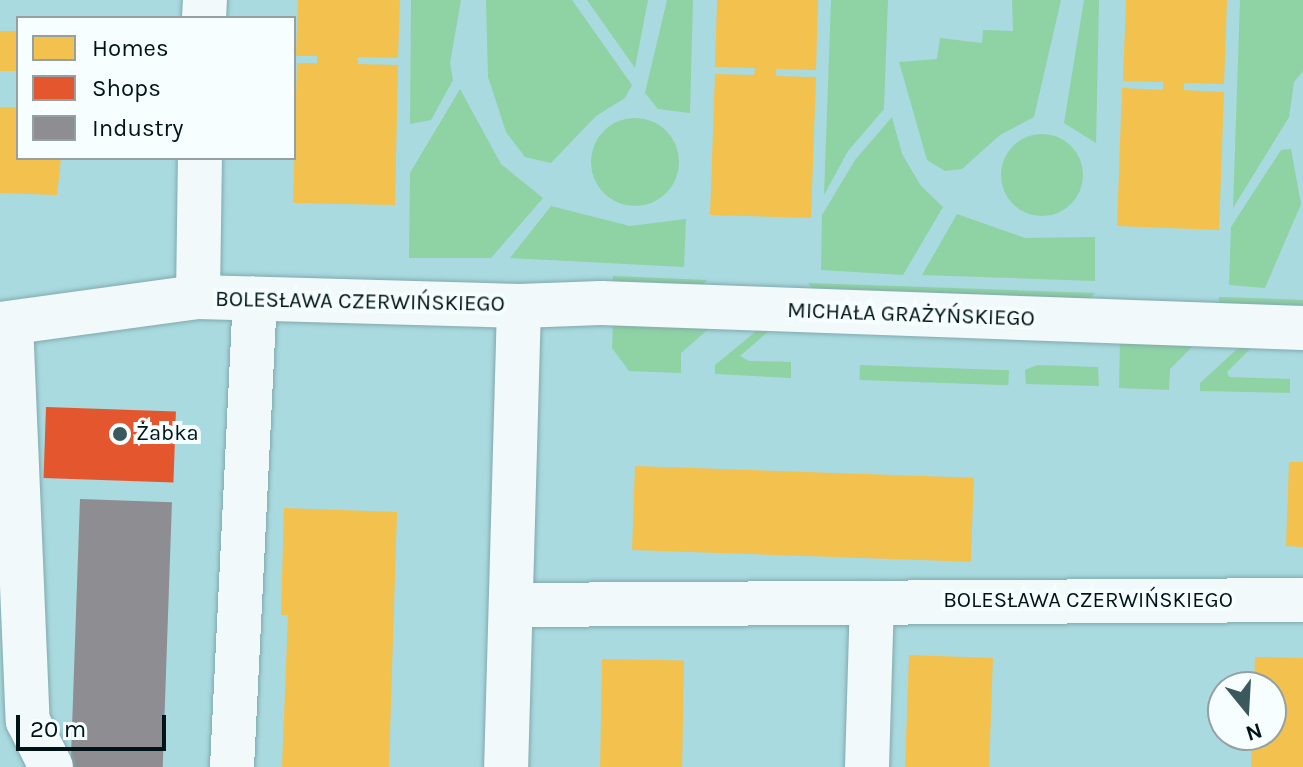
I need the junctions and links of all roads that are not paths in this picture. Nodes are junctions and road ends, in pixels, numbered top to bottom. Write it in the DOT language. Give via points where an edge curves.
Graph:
graph roads {
  1 [pos="200,160"];
  2 [pos="198,297"];
  3 [pos="255,299"];
  4 [pos="519,306"];
  5 [pos="5,324"];
  6 [pos="1303,328"];
  7 [pos="1303,600"];
  8 [pos="872,603"];
  9 [pos="511,605"];
  10 [pos="51,767"];
  11 [pos="232,767"];
  12 [pos="506,767"];
  13 [pos="867,767"];
  1 -- 2 [label="street"];
  2 -- 3 [label="street, BOLESŁAWA CZERWIŃSKIEGO"];
  2 -- 5 [label="street, BOLESŁAWA CZERWIŃSKIEGO"];
  3 -- 4 [label="street, BOLESŁAWA CZERWIŃSKIEGO"];
  3 -- 11 [label="street"];
  4 -- 6 [label="street, MICHAŁA GRAŻYŃSKIEGO" via="601,303"];
  4 -- 9 [label="street, BOLESŁAWA CZERWIŃSKIEGO"];
  5 -- 10 [label="street" via="28,721"];
  7 -- 8 [label="street, BOLESŁAWA CZERWIŃSKIEGO"];
  8 -- 9 [label="street, BOLESŁAWA CZERWIŃSKIEGO"];
  8 -- 13 [label="street"];
  9 -- 12 [label="street, BOLESŁAWA CZERWIŃSKIEGO"];
}
